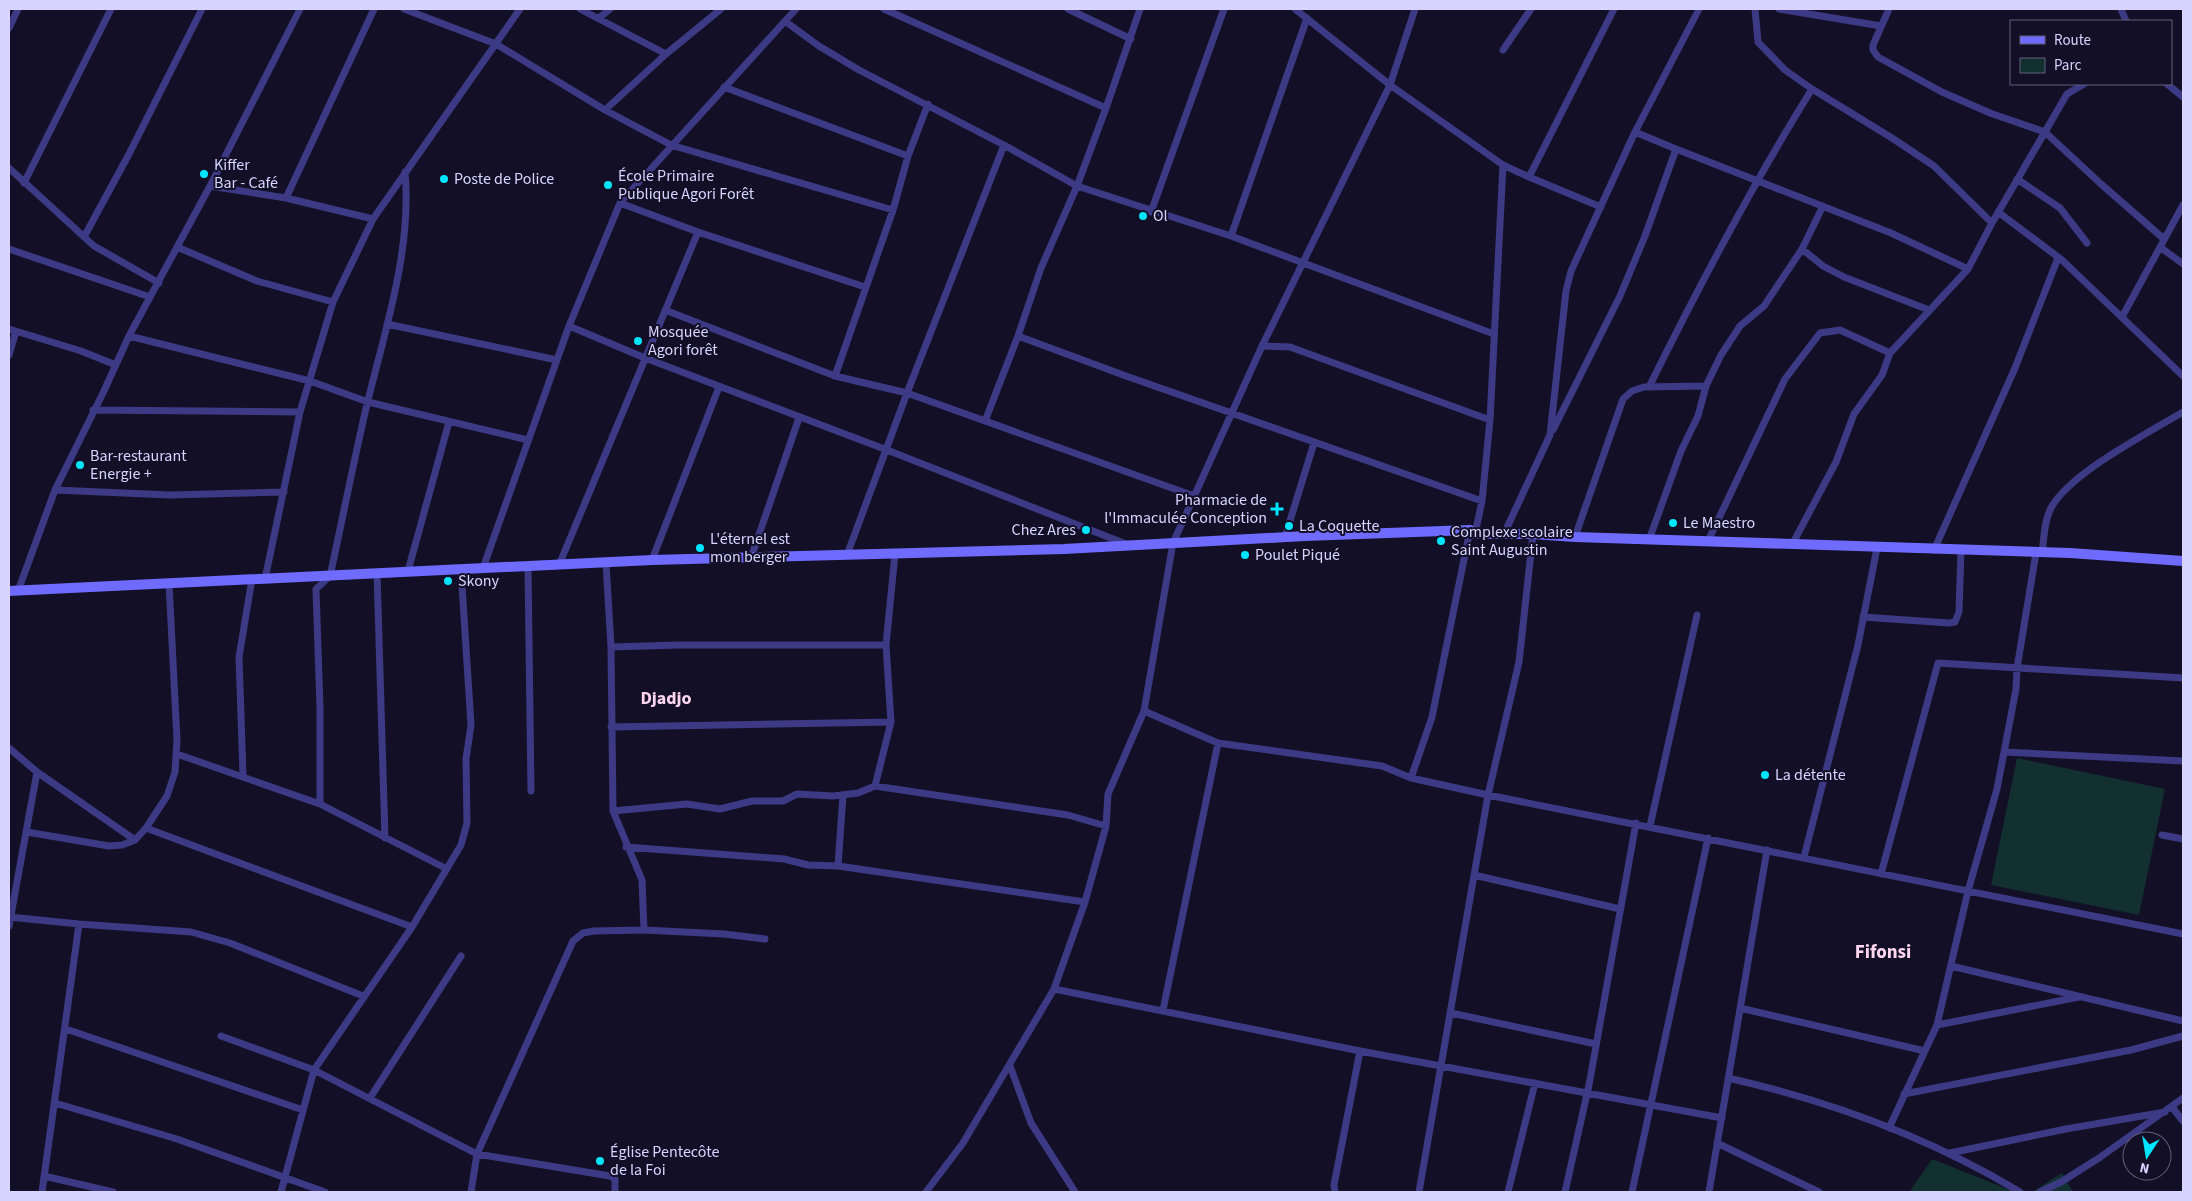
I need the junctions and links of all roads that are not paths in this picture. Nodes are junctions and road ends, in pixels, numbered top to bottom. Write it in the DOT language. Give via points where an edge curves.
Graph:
graph roads {
  1 [pos="18,9"];
  2 [pos="111,9"];
  3 [pos="202,9"];
  4 [pos="300,9"];
  5 [pos="374,9"];
  6 [pos="404,9"];
  7 [pos="520,9"];
  8 [pos="580,9"];
  9 [pos="610,9"];
  10 [pos="722,9"];
  11 [pos="796,9"];
  12 [pos="884,9"];
  13 [pos="1068,9"];
  14 [pos="1140,9"];
  15 [pos="1224,9"];
  16 [pos="1295,9"];
  17 [pos="1415,9"];
  18 [pos="1614,9"];
  19 [pos="1699,9"];
  20 [pos="1755,9"];
  21 [pos="1779,9"];
  22 [pos="1889,9"];
  23 [pos="1529,10"];
  24 [pos="1812,12"];
  25 [pos="598,18"];
  26 [pos="1307,18"];
  27 [pos="786,22"];
  28 [pos="1881,26"];
  29 [pos="9,28"];
  30 [pos="1131,38"];
  31 [pos="496,44"];
  32 [pos="1503,50"];
  33 [pos="666,54"];
  34 [pos="1390,84"];
  35 [pos="2082,85"];
  36 [pos="2168,85"];
  37 [pos="724,87"];
  38 [pos="1812,90"];
  39 [pos="2183,97"];
  40 [pos="928,104"];
  41 [pos="1106,108"];
  42 [pos="605,110"];
  43 [pos="1635,132"];
  44 [pos="2044,132"];
  45 [pos="671,145"];
  46 [pos="1004,145"];
  47 [pos="1676,149"];
  48 [pos="908,156"];
  49 [pos="1503,164"];
  50 [pos="9,168"];
  51 [pos="405,172"];
  52 [pos="1528,178"];
  53 [pos="2017,179"];
  54 [pos="1758,181"];
  55 [pos="24,183"];
  56 [pos="210,186"];
  57 [pos="1077,186"];
  58 [pos="286,198"];
  59 [pos="620,203"];
  60 [pos="2183,205"];
  61 [pos="1601,206"];
  62 [pos="1823,206"];
  63 [pos="892,210"];
  64 [pos="1151,212"];
  65 [pos="1998,212"];
  66 [pos="373,219"];
  67 [pos="1992,223"];
  68 [pos="698,232"];
  69 [pos="1231,236"];
  70 [pos="84,238"];
  71 [pos="2164,239"];
  72 [pos="2087,243"];
  73 [pos="177,247"];
  74 [pos="2160,247"];
  75 [pos="9,249"];
  76 [pos="1802,249"];
  77 [pos="2058,258"];
  78 [pos="1302,264"];
  79 [pos="2183,264"];
  80 [pos="1968,269"];
  81 [pos="158,283"];
  82 [pos="865,287"];
  83 [pos="150,297"];
  84 [pos="333,302"];
  85 [pos="664,310"];
  86 [pos="1928,310"];
  87 [pos="2122,317"];
  88 [pos="387,324"];
  89 [pos="569,326"];
  90 [pos="12,330"];
  91 [pos="1494,334"];
  92 [pos="129,336"];
  93 [pos="1018,336"];
  94 [pos="1262,346"];
  95 [pos="1890,353"];
  96 [pos="9,355"];
  97 [pos="645,358"];
  98 [pos="557,360"];
  99 [pos="116,365"];
  100 [pos="835,376"];
  101 [pos="2183,376"];
  102 [pos="310,381"];
  103 [pos="1706,386"];
  104 [pos="719,387"];
  105 [pos="1649,387"];
  106 [pos="907,393"];
  107 [pos="368,402"];
  108 [pos="93,410"];
  109 [pos="300,412"];
  110 [pos="2183,412"];
  111 [pos="1232,414"];
  112 [pos="799,418"];
  113 [pos="1490,420"];
  114 [pos="985,421"];
  115 [pos="449,422"];
  116 [pos="1550,435"];
  117 [pos="528,440"];
  118 [pos="1314,443"];
  119 [pos="887,450"];
  120 [pos="55,490"];
  121 [pos="284,492"];
  122 [pos="1194,496"];
  123 [pos="1482,501"];
  124 [pos="1473,532"];
  125 [pos="1504,534"];
  126 [pos="1533,534"];
  127 [pos="1285,537"];
  128 [pos="1575,537"];
  129 [pos="1649,540"];
  130 [pos="1708,541"];
  131 [pos="1173,543"];
  132 [pos="1794,544"];
  133 [pos="1131,546"];
  134 [pos="1877,548"];
  135 [pos="1934,550"];
  136 [pos="1961,550"];
  137 [pos="2039,553"];
  138 [pos="895,554"];
  139 [pos="847,555"];
  140 [pos="751,558"];
  141 [pos="652,560"];
  142 [pos="2183,561"];
  143 [pos="606,563"];
  144 [pos="559,565"];
  145 [pos="528,566"];
  146 [pos="483,568"];
  147 [pos="461,570"];
  148 [pos="408,571"];
  149 [pos="377,573"];
  150 [pos="330,576"];
  151 [pos="252,579"];
  152 [pos="265,579"];
  153 [pos="169,583"];
  154 [pos="14,591"];
  155 [pos="1697,615"];
  156 [pos="1863,617"];
  157 [pos="886,645"];
  158 [pos="611,647"];
  159 [pos="2017,668"];
  160 [pos="2183,678"];
  161 [pos="1144,711"];
  162 [pos="891,722"];
  163 [pos="611,727"];
  164 [pos="1218,743"];
  165 [pos="9,748"];
  166 [pos="2004,752"];
  167 [pos="177,754"];
  168 [pos="2183,761"];
  169 [pos="37,772"];
  170 [pos="242,775"];
  171 [pos="1411,778"];
  172 [pos="875,786"];
  173 [pos="531,790"];
  174 [pos="843,795"];
  175 [pos="1488,795"];
  176 [pos="320,804"];
  177 [pos="613,811"];
  178 [pos="1636,823"];
  179 [pos="1106,826"];
  180 [pos="1650,826"];
  181 [pos="146,828"];
  182 [pos="27,832"];
  183 [pos="2162,835"];
  184 [pos="385,838"];
  185 [pos="1708,838"];
  186 [pos="2183,839"];
  187 [pos="135,840"];
  188 [pos="626,847"];
  189 [pos="1767,850"];
  190 [pos="1804,857"];
  191 [pos="838,866"];
  192 [pos="447,869"];
  193 [pos="1881,874"];
  194 [pos="1474,875"];
  195 [pos="1968,891"];
  196 [pos="1085,902"];
  197 [pos="1620,909"];
  198 [pos="10,917"];
  199 [pos="79,924"];
  200 [pos="9,926"];
  201 [pos="412,927"];
  202 [pos="644,930"];
  203 [pos="2183,934"];
  204 [pos="765,939"];
  205 [pos="461,956"];
  206 [pos="1951,966"];
  207 [pos="1054,989"];
  208 [pos="363,996"];
  209 [pos="2082,997"];
  210 [pos="1740,1008"];
  211 [pos="1163,1010"];
  212 [pos="1451,1013"];
  213 [pos="2183,1021"];
  214 [pos="1937,1025"];
  215 [pos="66,1029"];
  216 [pos="221,1036"];
  217 [pos="2183,1036"];
  218 [pos="1596,1044"];
  219 [pos="1360,1051"];
  220 [pos="1925,1051"];
  221 [pos="1010,1066"];
  222 [pos="1442,1066"];
  223 [pos="314,1070"];
  224 [pos="1728,1078"];
  225 [pos="1535,1083"];
  226 [pos="1587,1093"];
  227 [pos="1904,1094"];
  228 [pos="370,1098"];
  229 [pos="2183,1098"];
  230 [pos="55,1103"];
  231 [pos="1651,1105"];
  232 [pos="2172,1107"];
  233 [pos="303,1110"];
  234 [pos="2165,1112"];
  235 [pos="1722,1118"];
  236 [pos="2183,1121"];
  237 [pos="1889,1128"];
  238 [pos="1717,1143"];
  239 [pos="1950,1153"];
  240 [pos="477,1154"];
  241 [pos="44,1176"];
  242 [pos="285,1177"];
  243 [pos="42,1192"];
  244 [pos="113,1192"];
  245 [pos="281,1192"];
  246 [pos="325,1192"];
  247 [pos="472,1192"];
  248 [pos="615,1192"];
  249 [pos="926,1192"];
  250 [pos="1075,1192"];
  251 [pos="1335,1192"];
  252 [pos="1419,1192"];
  253 [pos="1508,1192"];
  254 [pos="1565,1192"];
  255 [pos="1632,1192"];
  256 [pos="1709,1192"];
  257 [pos="1819,1192"];
  258 [pos="2020,1192"];
  259 [pos="2040,1192"];
  1 -- 29 [label="street"];
  2 -- 55 [label="street"];
  3 -- 70 [label="street"];
  4 -- 56 [label="street"];
  5 -- 58 [label="street"];
  6 -- 31 [label="street"];
  7 -- 31 [label="street"];
  8 -- 25 [label="street"];
  9 -- 25 [label="street"];
  10 -- 33 [label="street"];
  11 -- 27 [label="street"];
  12 -- 41 [label="street"];
  13 -- 30 [label="street"];
  14 -- 30 [label="street"];
  15 -- 64 [label="street"];
  16 -- 26 [label="street"];
  17 -- 34 [label="street"];
  18 -- 52 [label="street"];
  19 -- 43 [label="street"];
  20 -- 38 [label="street" via="1758,42 1785,70"];
  21 -- 24 [label="street"];
  22 -- 28 [label="street"];
  23 -- 32 [label="street"];
  24 -- 28 [label="street"];
  25 -- 33 [label="street"];
  26 -- 34 [label="street"];
  26 -- 69 [label="street"];
  27 -- 37 [label="street"];
  27 -- 40 [label="street" via="859,70"];
  28 -- 44 [label="street" via="1873,50 1878,57 1942,92"];
  30 -- 41 [label="street"];
  31 -- 42 [label="street"];
  31 -- 51 [label="street"];
  33 -- 42 [label="street"];
  34 -- 49 [label="street"];
  34 -- 78 [label="street"];
  35 -- 44 [label="street" via="2067,94"];
  36 -- 39 [label="street"];
  37 -- 45 [label="street"];
  37 -- 48 [label="street"];
  38 -- 54 [label="street"];
  38 -- 67 [label="street" via="1934,166"];
  40 -- 46 [label="street"];
  40 -- 48 [label="street"];
  41 -- 57 [label="street"];
  42 -- 45 [label="street"];
  43 -- 47 [label="street"];
  43 -- 61 [label="street"];
  44 -- 53 [label="street"];
  44 -- 71 [label="street"];
  45 -- 59 [label="street"];
  45 -- 63 [label="street"];
  46 -- 57 [label="street"];
  46 -- 106 [label="street"];
  47 -- 54 [label="street"];
  47 -- 116 [label="street" via="1620,296"];
  48 -- 63 [label="street"];
  49 -- 52 [label="street"];
  49 -- 91 [label="street"];
  50 -- 55 [label="street"];
  51 -- 66 [label="street"];
  51 -- 88 [label="street" via="404,239"];
  52 -- 61 [label="street"];
  53 -- 65 [label="street"];
  53 -- 72 [label="street" via="2060,208"];
  54 -- 62 [label="street"];
  54 -- 105 [label="street" via="1696,291"];
  55 -- 70 [label="street"];
  56 -- 58 [label="street"];
  56 -- 73 [label="street"];
  57 -- 64 [label="street"];
  57 -- 93 [label="street" via="1040,268"];
  58 -- 66 [label="street"];
  59 -- 68 [label="street"];
  59 -- 89 [label="street"];
  60 -- 71 [label="street"];
  61 -- 116 [label="street" via="1568,284"];
  62 -- 76 [label="street"];
  62 -- 80 [label="street"];
  63 -- 82 [label="street"];
  64 -- 69 [label="street"];
  65 -- 67 [label="street"];
  65 -- 77 [label="street"];
  66 -- 84 [label="street"];
  67 -- 80 [label="street"];
  68 -- 82 [label="street"];
  68 -- 85 [label="street"];
  69 -- 78 [label="street"];
  70 -- 81 [label="street"];
  71 -- 74 [label="street"];
  73 -- 81 [label="street"];
  73 -- 84 [label="street" via="257,281"];
  74 -- 79 [label="street"];
  74 -- 87 [label="street"];
  75 -- 83 [label="street"];
  76 -- 86 [label="street" via="1844,277"];
  76 -- 103 [label="street" via="1764,306 1740,326"];
  77 -- 87 [label="street"];
  77 -- 135 [label="street" via="2016,368"];
  78 -- 91 [label="street"];
  78 -- 94 [label="street"];
  80 -- 86 [label="street"];
  81 -- 83 [label="street"];
  82 -- 100 [label="street"];
  83 -- 92 [label="street"];
  84 -- 102 [label="street"];
  85 -- 97 [label="street"];
  85 -- 100 [label="street"];
  86 -- 95 [label="street"];
  87 -- 101 [label="street"];
  88 -- 98 [label="street"];
  88 -- 107 [label="street"];
  89 -- 97 [label="street"];
  89 -- 98 [label="street"];
  90 -- 96 [label="street"];
  90 -- 99 [label="street"];
  91 -- 113 [label="street"];
  92 -- 99 [label="street"];
  92 -- 102 [label="street"];
  93 -- 111 [label="street"];
  93 -- 114 [label="street"];
  94 -- 111 [label="street"];
  94 -- 113 [label="street" via="1290,348"];
  95 -- 130 [label="street" via="1840,330 1820,333 1785,379"];
  95 -- 132 [label="street" via="1882,375 1854,414 1836,462"];
  97 -- 104 [label="street"];
  97 -- 144 [label="street"];
  98 -- 117 [label="street"];
  99 -- 108 [label="street"];
  100 -- 106 [label="street"];
  102 -- 107 [label="street"];
  102 -- 109 [label="street"];
  103 -- 105 [label="street"];
  103 -- 129 [label="street" via="1698,416 1681,451"];
  104 -- 112 [label="street"];
  104 -- 141 [label="street"];
  105 -- 128 [label="street" via="1632,391 1623,400"];
  106 -- 114 [label="street"];
  106 -- 119 [label="street"];
  107 -- 115 [label="street"];
  107 -- 150 [label="street"];
  108 -- 109 [label="street"];
  108 -- 120 [label="street"];
  109 -- 121 [label="street"];
  110 -- 137 [label="street" via="2071,484 2057,498 2047,517"];
  111 -- 118 [label="street"];
  111 -- 122 [label="street"];
  112 -- 119 [label="street"];
  112 -- 140 [label="street"];
  113 -- 123 [label="street"];
  114 -- 122 [label="street"];
  115 -- 117 [label="street"];
  115 -- 148 [label="street"];
  116 -- 125 [label="street"];
  117 -- 146 [label="street"];
  118 -- 123 [label="street"];
  118 -- 127 [label="street"];
  119 -- 133 [label="street"];
  119 -- 139 [label="street"];
  120 -- 121 [label="street" via="170,494"];
  120 -- 154 [label="street"];
  121 -- 152 [label="street"];
  122 -- 131 [label="street"];
  123 -- 124 [label="street"];
  124 -- 125 [label="main road"];
  124 -- 127 [label="main road"];
  124 -- 171 [label="street" via="1432,717"];
  125 -- 126 [label="main road"];
  126 -- 128 [label="main road"];
  126 -- 175 [label="street" via="1518,662"];
  127 -- 131 [label="main road"];
  128 -- 129 [label="main road"];
  129 -- 130 [label="main road"];
  130 -- 132 [label="main road"];
  131 -- 133 [label="main road"];
  131 -- 161 [label="street"];
  132 -- 134 [label="main road"];
  133 -- 138 [label="main road"];
  134 -- 135 [label="main road"];
  134 -- 156 [label="street"];
  135 -- 136 [label="main road"];
  136 -- 137 [label="main road"];
  136 -- 156 [label="street" via="1959,612 1955,622"];
  137 -- 142 [label="main road"];
  137 -- 159 [label="street"];
  138 -- 139 [label="main road"];
  138 -- 157 [label="street"];
  139 -- 140 [label="main road"];
  140 -- 141 [label="main road"];
  141 -- 143 [label="main road"];
  143 -- 144 [label="main road"];
  143 -- 158 [label="street"];
  144 -- 145 [label="main road"];
  145 -- 146 [label="main road"];
  145 -- 173 [label="street"];
  146 -- 147 [label="main road"];
  147 -- 148 [label="main road"];
  147 -- 192 [label="street" via="471,725 466,759 467,823 461,845"];
  148 -- 149 [label="main road"];
  149 -- 150 [label="main road"];
  149 -- 184 [label="street"];
  150 -- 152 [label="main road"];
  150 -- 176 [label="street" via="316,589"];
  151 -- 152 [label="main road"];
  151 -- 153 [label="main road"];
  151 -- 170 [label="street" via="239,657"];
  153 -- 154 [label="main road"];
  153 -- 167 [label="street"];
  155 -- 180 [label="street"];
  156 -- 190 [label="street"];
  157 -- 158 [label="street"];
  157 -- 162 [label="street"];
  158 -- 163 [label="street"];
  159 -- 160 [label="street"];
  159 -- 166 [label="street"];
  159 -- 193 [label="street" via="1938,663"];
  161 -- 164 [label="street"];
  161 -- 179 [label="street" via="1108,794"];
  162 -- 163 [label="street"];
  162 -- 172 [label="street"];
  163 -- 177 [label="street"];
  164 -- 171 [label="street" via="1382,766"];
  164 -- 211 [label="street"];
  165 -- 169 [label="street"];
  166 -- 168 [label="street"];
  166 -- 195 [label="street" via="1997,789"];
  167 -- 170 [label="street"];
  167 -- 181 [label="street" via="172,786"];
  169 -- 182 [label="street"];
  169 -- 187 [label="street"];
  170 -- 176 [label="street"];
  171 -- 175 [label="street"];
  172 -- 174 [label="street"];
  172 -- 179 [label="street" via="1068,815"];
  174 -- 177 [label="street" via="797,794 783,801 752,801 720,809 687,804"];
  174 -- 191 [label="street"];
  175 -- 178 [label="street"];
  175 -- 194 [label="street"];
  176 -- 184 [label="street"];
  177 -- 188 [label="street"];
  178 -- 180 [label="street"];
  178 -- 197 [label="street"];
  179 -- 196 [label="street"];
  180 -- 185 [label="street"];
  181 -- 187 [label="street"];
  181 -- 201 [label="street"];
  182 -- 187 [label="street" via="110,846"];
  182 -- 198 [label="street"];
  183 -- 186 [label="street"];
  184 -- 192 [label="street"];
  185 -- 189 [label="street"];
  185 -- 231 [label="street"];
  188 -- 191 [label="street"];
  188 -- 202 [label="street" via="642,880"];
  189 -- 190 [label="street"];
  189 -- 210 [label="street"];
  190 -- 193 [label="street"];
  191 -- 196 [label="street"];
  192 -- 201 [label="street"];
  193 -- 195 [label="street"];
  194 -- 197 [label="street"];
  194 -- 212 [label="street"];
  195 -- 203 [label="street"];
  195 -- 206 [label="street"];
  196 -- 207 [label="street"];
  197 -- 218 [label="street"];
  198 -- 199 [label="street"];
  198 -- 200 [label="street"];
  199 -- 208 [label="street" via="191,932 230,943"];
  199 -- 215 [label="street"];
  201 -- 208 [label="street"];
  202 -- 204 [label="street"];
  202 -- 240 [label="street" via="582,932 573,941"];
  205 -- 228 [label="street"];
  206 -- 209 [label="street"];
  206 -- 214 [label="street"];
  207 -- 211 [label="street"];
  207 -- 221 [label="street"];
  208 -- 223 [label="street"];
  209 -- 213 [label="street"];
  209 -- 214 [label="street"];
  210 -- 220 [label="street"];
  210 -- 224 [label="street"];
  211 -- 219 [label="street"];
  212 -- 218 [label="street"];
  212 -- 222 [label="street"];
  214 -- 220 [label="street"];
  215 -- 230 [label="street"];
  215 -- 233 [label="street"];
  216 -- 223 [label="street"];
  217 -- 227 [label="street" via="2131,1050"];
  218 -- 226 [label="street"];
  219 -- 222 [label="street"];
  219 -- 251 [label="street"];
  220 -- 227 [label="street"];
  221 -- 249 [label="street" via="963,1143"];
  221 -- 250 [label="street" via="1031,1123"];
  222 -- 225 [label="street"];
  222 -- 252 [label="street"];
  223 -- 228 [label="street"];
  223 -- 233 [label="street"];
  224 -- 235 [label="street"];
  224 -- 237 [label="street" via="1779,1090"];
  225 -- 226 [label="street"];
  225 -- 253 [label="street"];
  226 -- 231 [label="street"];
  226 -- 254 [label="street"];
  227 -- 237 [label="street"];
  228 -- 240 [label="street"];
  229 -- 232 [label="street"];
  230 -- 241 [label="street"];
  230 -- 242 [label="street" via="177,1139"];
  231 -- 235 [label="street"];
  231 -- 255 [label="street"];
  232 -- 234 [label="street"];
  232 -- 236 [label="street"];
  233 -- 242 [label="street"];
  234 -- 239 [label="street"];
  234 -- 259 [label="street" via="2099,1158"];
  235 -- 238 [label="street"];
  237 -- 239 [label="street"];
  238 -- 256 [label="street"];
  238 -- 257 [label="street"];
  239 -- 258 [label="street"];
  240 -- 247 [label="street"];
  240 -- 248 [label="street" via="610,1176 615,1179"];
  241 -- 243 [label="street"];
  241 -- 244 [label="street"];
  242 -- 245 [label="street"];
  242 -- 246 [label="street"];
}
